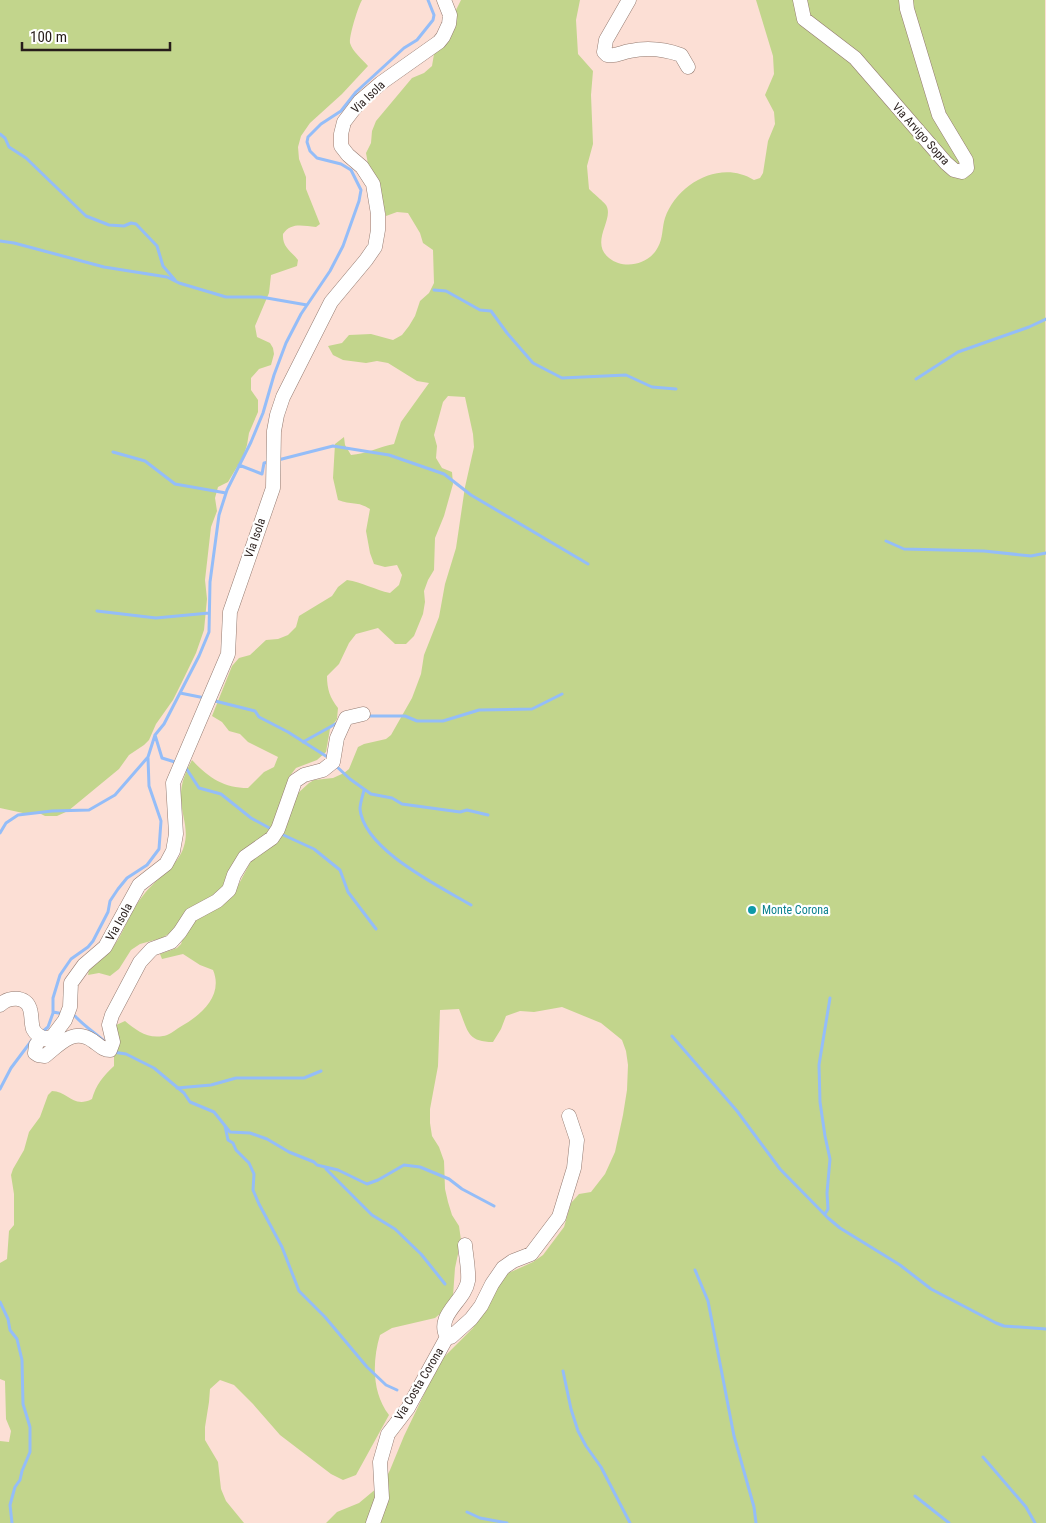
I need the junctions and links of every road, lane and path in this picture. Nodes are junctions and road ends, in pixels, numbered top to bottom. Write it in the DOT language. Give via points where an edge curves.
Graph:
graph roads {
  1 [pos="444,0"];
  2 [pos="629,0"];
  3 [pos="800,0"];
  4 [pos="906,0"];
  5 [pos="688,67"];
  6 [pos="363,714"];
  7 [pos="3,1002"];
  8 [pos="41,1038"];
  9 [pos="569,1116"];
  10 [pos="465,1245"];
  11 [pos="447,1337"];
  12 [pos="373,1523"];
  1 -- 8 [label="street, Via Isola" via="450,15 449,24 439,42 380,83 344,122 341,146 368,174 376,198 378,230 375,246 331,302 277,415 272,488 230,612 228,654 173,783 174,851 166,864 139,885 105,947 84,965 71,983 70,1007 64,1020 53,1036"];
  2 -- 5 [label="street" via="606,40 604,52 613,56 648,48 665,50 681,55"];
  3 -- 4 [label="street, Via Arvigo Sopra" via="804,19 855,58 946,163 962,172 967,168 966,160 939,115"];
  6 -- 8 [label="street" via="346,718 337,738 333,762 323,770 295,781 278,829 272,838 245,857 228,890 217,901 191,915 171,942 152,949 140,962 112,1015 113,1042 110,1050 104,1050 87,1037 78,1035 69,1037 45,1056 38,1056 36,1045"];
  7 -- 8 [label="street" via="14,998 24,1001 30,1008 33,1029"];
  9 -- 11 [label="street, Via Costa Corona" via="578,1140 574,1168 559,1217 531,1254 503,1268 471,1319"];
  10 -- 11 [label="street" via="468,1280 464,1293 446,1317 444,1331"];
  11 -- 12 [label="street, Via Costa Corona" via="408,1408 388,1434 380,1462 382,1498"];
}
